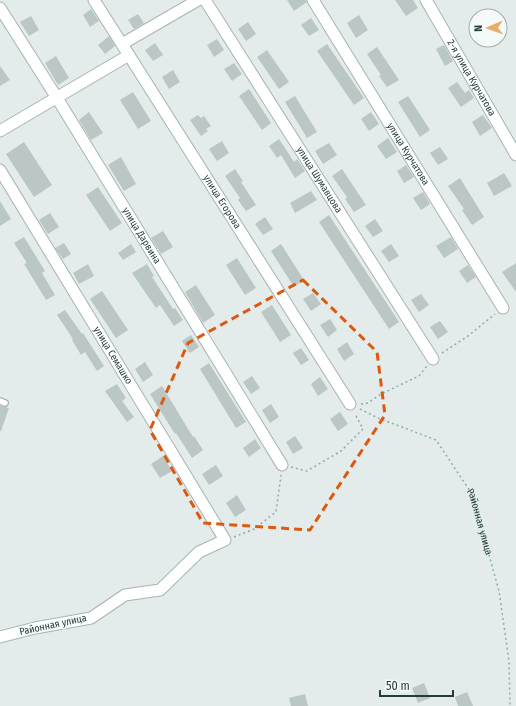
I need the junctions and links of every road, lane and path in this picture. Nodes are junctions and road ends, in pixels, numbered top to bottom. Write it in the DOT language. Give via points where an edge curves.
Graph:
graph roads {
  1 [pos="94,0"];
  2 [pos="198,0"];
  3 [pos="205,0"];
  4 [pos="313,0"];
  5 [pos="426,0"];
  6 [pos="0,8"];
  7 [pos="122,44"];
  8 [pos="129,55"];
  9 [pos="57,98"];
  10 [pos="0,131"];
  11 [pos="516,155"];
  12 [pos="0,170"];
  13 [pos="503,308"];
  14 [pos="433,359"];
  15 [pos="350,404"];
  16 [pos="282,465"];
  17 [pos="225,540"];
  18 [pos="0,637"];
  19 [pos="510,706"];
  1 -- 7 [label="street, улица Егорова"];
  2 -- 7 [label="street"];
  3 -- 14 [label="street, улица Шумавцова"];
  4 -- 13 [label="street, улица Курчатова"];
  5 -- 11 [label="street, 2-я улица Курчатова"];
  6 -- 9 [label="street, улица Дарвина"];
  7 -- 8 [label="street, улица Егорова"];
  8 -- 9 [label="street"];
  8 -- 15 [label="street, улица Егорова"];
  9 -- 10 [label="street"];
  9 -- 16 [label="street, улица Дарвина"];
  12 -- 17 [label="street, улица Семашко"];
  13 -- 14 [label="path" via="468,336"];
  14 -- 15 [label="path" via="419,376 368,403"];
  15 -- 16 [label="path" via="363,429 341,451 307,471"];
  15 -- 19 [label="path, Районная улица" via="378,418 436,440 472,494 500,591 509,660"];
  16 -- 17 [label="path" via="276,512 254,529"];
  17 -- 18 [label="street, Районная улица" via="199,552 160,590 125,595 90,618"];
}
